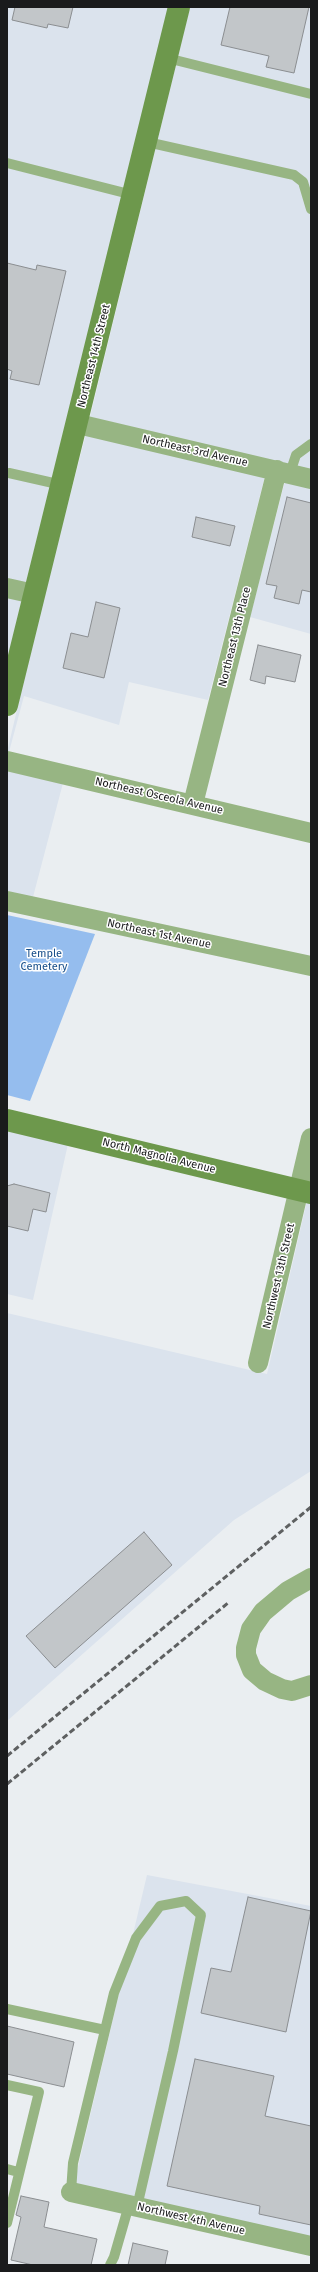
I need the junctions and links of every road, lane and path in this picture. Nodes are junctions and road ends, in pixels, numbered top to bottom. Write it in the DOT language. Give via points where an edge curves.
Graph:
graph roads {
  1 [pos="179,7"];
  2 [pos="167,58"];
  3 [pos="311,94"];
  4 [pos="147,142"];
  5 [pos="7,163"];
  6 [pos="294,175"];
  7 [pos="311,179"];
  8 [pos="133,195"];
  9 [pos="311,209"];
  10 [pos="78,424"];
  11 [pos="311,444"];
  12 [pos="284,472"];
  13 [pos="9,473"];
  14 [pos="311,479"];
  15 [pos="62,485"];
  16 [pos="7,588"];
  17 [pos="34,594"];
  18 [pos="7,705"];
  19 [pos="7,761"];
  20 [pos="193,804"];
  21 [pos="311,833"];
  22 [pos="7,901"];
  23 [pos="311,966"];
  24 [pos="7,1120"];
  25 [pos="311,1138"];
  26 [pos="305,1192"];
  27 [pos="258,1363"];
  28 [pos="311,1578"];
  29 [pos="311,1685"];
  30 [pos="7,2009"];
  31 [pos="105,2030"];
  32 [pos="7,2085"];
  33 [pos="7,2169"];
  34 [pos="18,2172"];
  35 [pos="71,2192"];
  36 [pos="133,2206"];
  37 [pos="7,2223"];
  38 [pos="311,2246"];
  39 [pos="110,2265"];
  1 -- 2 [label="street, Northeast 14th Street"];
  2 -- 3 [label="lane"];
  2 -- 4 [label="street, Northeast 14th Street"];
  4 -- 6 [label="lane"];
  4 -- 8 [label="street, Northeast 14th Street"];
  5 -- 8 [label="lane"];
  6 -- 7 [label="lane"];
  6 -- 9 [label="lane" via="303,182"];
  8 -- 10 [label="street, Northeast 14th Street"];
  10 -- 12 [label="street, Northeast 3rd Avenue"];
  10 -- 15 [label="street, Northeast 14th Street"];
  11 -- 12 [label="lane" via="296,456"];
  12 -- 14 [label="street, Northeast 3rd Avenue"];
  12 -- 20 [label="street, Northeast 13th Place"];
  13 -- 15 [label="lane"];
  15 -- 17 [label="street, Northeast 14th Street"];
  16 -- 17 [label="street"];
  17 -- 18 [label="street, Northeast 14th Street"];
  19 -- 20 [label="street, Northeast Osceola Avenue"];
  20 -- 21 [label="street, Northeast Osceola Avenue"];
  22 -- 23 [label="street, Northeast 1st Avenue"];
  24 -- 26 [label="street, North Magnolia Avenue"];
  25 -- 26 [label="street, Northwest 13th Street"];
  26 -- 27 [label="street, Northwest 13th Street"];
  28 -- 29 [label="street" via="288,1591 263,1612 251,1629 246,1648 252,1670 273,1686 292,1691"];
  30 -- 31 [label="lane"];
  31 -- 35 [label="lane" via="73,2163"];
  31 -- 36 [label="lane" via="114,1993 136,1938 160,1906 186,1901 201,1915 173,2051"];
  32 -- 34 [label="lane" via="39,2092"];
  33 -- 34 [label="lane"];
  34 -- 37 [label="lane"];
  35 -- 36 [label="street, Northwest 4th Avenue"];
  36 -- 38 [label="street, Northwest 4th Avenue"];
  36 -- 39 [label="lane"];
}
